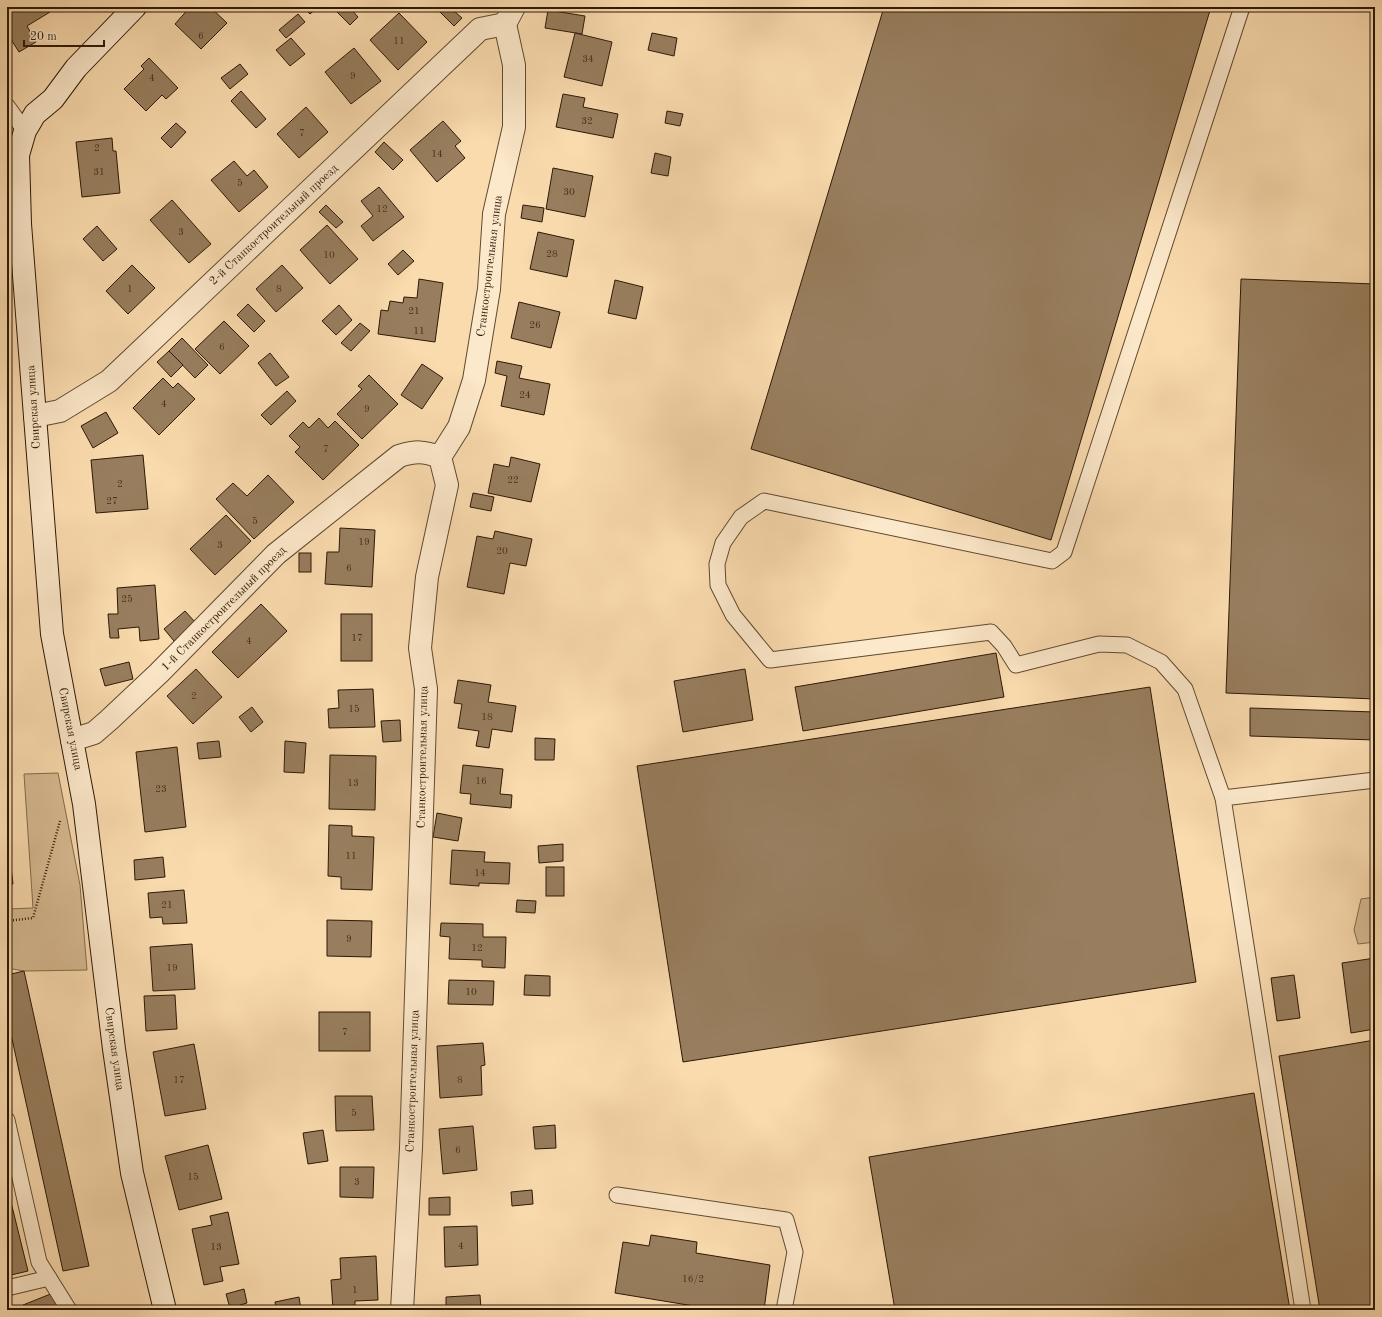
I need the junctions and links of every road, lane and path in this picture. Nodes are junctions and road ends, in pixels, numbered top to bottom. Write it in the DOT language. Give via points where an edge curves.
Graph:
graph roads {
  1 [pos="135,7"];
  2 [pos="1242,7"];
  3 [pos="510,15"];
  4 [pos="7,106"];
  5 [pos="25,131"];
  6 [pos="12,151"];
  7 [pos="35,416"];
  8 [pos="440,457"];
  9 [pos="72,740"];
  10 [pos="1375,780"];
  11 [pos="1223,798"];
  12 [pos="84,804"];
  13 [pos="7,921"];
  14 [pos="7,1120"];
  15 [pos="617,1195"];
  16 [pos="49,1278"];
  17 [pos="7,1288"];
  18 [pos="68,1310"];
  19 [pos="165,1310"];
  20 [pos="402,1310"];
  21 [pos="784,1310"];
  22 [pos="1303,1310"];
  1 -- 5 [label="street, Свирская улица" via="76,68 53,99 35,114"];
  2 -- 11 [label="lane" via="1064,552 1052,561 764,501 741,517 723,543 717,564 718,585 733,616 770,660 991,632 1016,665 1099,644 1127,645 1161,662 1185,689"];
  3 -- 7 [label="street, 2-й Станкостроительный проезд" via="480,29 109,381 60,412"];
  3 -- 8 [label="street, Станкостроительная улица" via="514,65 514,127 494,214 489,289 474,380 459,428"];
  4 -- 5 [label="lane"];
  5 -- 6 [label="street, Свирская улица"];
  6 -- 7 [label="street, Свирская улица"];
  7 -- 9 [label="street, Свирская улица" via="52,634"];
  8 -- 9 [label="street, 1-й Станкостроительный проезд" via="427,452 399,456 276,554 109,720 94,733"];
  8 -- 20 [label="street, Станкостроительная улица" via="447,485 427,577 420,648 426,689 411,1148"];
  9 -- 12 [label="street, Свирская улица"];
  10 -- 11 [label="lane"];
  11 -- 22 [label="lane"];
  12 -- 13 [label="path" via="62,812 33,918"];
  12 -- 19 [label="street, Свирская улица" via="132,1173"];
  14 -- 16 [label="lane" via="38,1262"];
  15 -- 21 [label="lane" via="786,1220 795,1252"];
  16 -- 17 [label="lane"];
  16 -- 18 [label="lane"];
}
